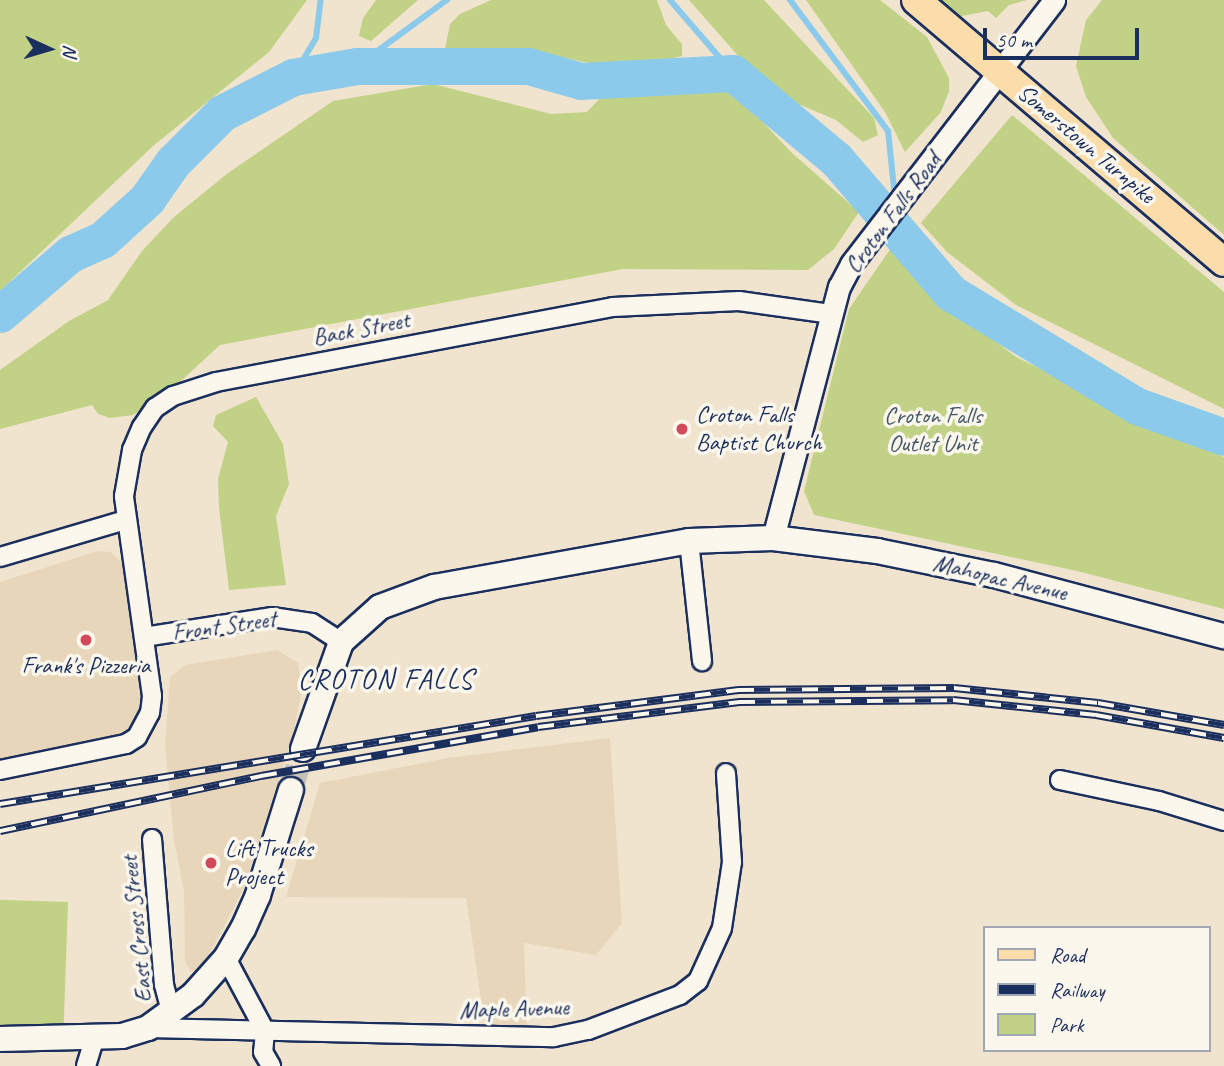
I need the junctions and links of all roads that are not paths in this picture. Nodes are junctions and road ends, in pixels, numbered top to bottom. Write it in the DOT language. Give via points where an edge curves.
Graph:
graph roads {
  1 [pos="916,0"];
  2 [pos="1054,0"];
  3 [pos="998,70"];
  4 [pos="1224,261"];
  5 [pos="830,314"];
  6 [pos="126,520"];
  7 [pos="773,538"];
  8 [pos="689,541"];
  9 [pos="0,557"];
  10 [pos="1224,636"];
  11 [pos="144,637"];
  12 [pos="341,642"];
  13 [pos="702,661"];
  14 [pos="303,749"];
  15 [pos="0,770"];
  16 [pos="726,773"];
  17 [pos="1059,780"];
  18 [pos="291,790"];
  19 [pos="1224,821"];
  20 [pos="152,839"];
  21 [pos="226,958"];
  22 [pos="172,1014"];
  23 [pos="148,1028"];
  24 [pos="265,1031"];
  25 [pos="0,1039"];
  26 [pos="93,1039"];
  27 [pos="86,1066"];
  28 [pos="271,1066"];
  1 -- 3 [label="main road, Somerstown Turnpike"];
  2 -- 3 [label="street, Croton Falls Road"];
  3 -- 4 [label="main road, Somerstown Turnpike"];
  3 -- 5 [label="street, Croton Falls Road" via="851,264"];
  5 -- 6 [label="street, Back Street" via="739,301 625,306 191,390 155,408 142,427 127,472"];
  5 -- 7 [label="street, Croton Falls Road"];
  6 -- 9 [label="street"];
  6 -- 11 [label="street, Back Street"];
  7 -- 8 [label="main road, Mahopac Avenue"];
  7 -- 10 [label="main road, Mahopac Avenue" via="948,564"];
  8 -- 12 [label="main road" via="404,595 359,622"];
  8 -- 13 [label="street"];
  11 -- 12 [label="street, Front Street" via="197,623 292,618 312,623"];
  11 -- 15 [label="street, Front Street" via="152,696 150,713 137,737 126,744"];
  12 -- 14 [label="main road"];
  16 -- 24 [label="street, Maple Avenue" via="732,862 722,928 698,981 680,995 588,1030 554,1037"];
  17 -- 19 [label="street" via="1160,801"];
  18 -- 21 [label="main road" via="258,895"];
  20 -- 22 [label="street, East Cross Street" via="163,985"];
  21 -- 22 [label="main road"];
  21 -- 24 [label="street"];
  22 -- 23 [label="main road"];
  23 -- 24 [label="street, Maple Avenue"];
  23 -- 26 [label="main road"];
  24 -- 28 [label="street" via="263,1052"];
  25 -- 26 [label="main road"];
  26 -- 27 [label="street"];
}
